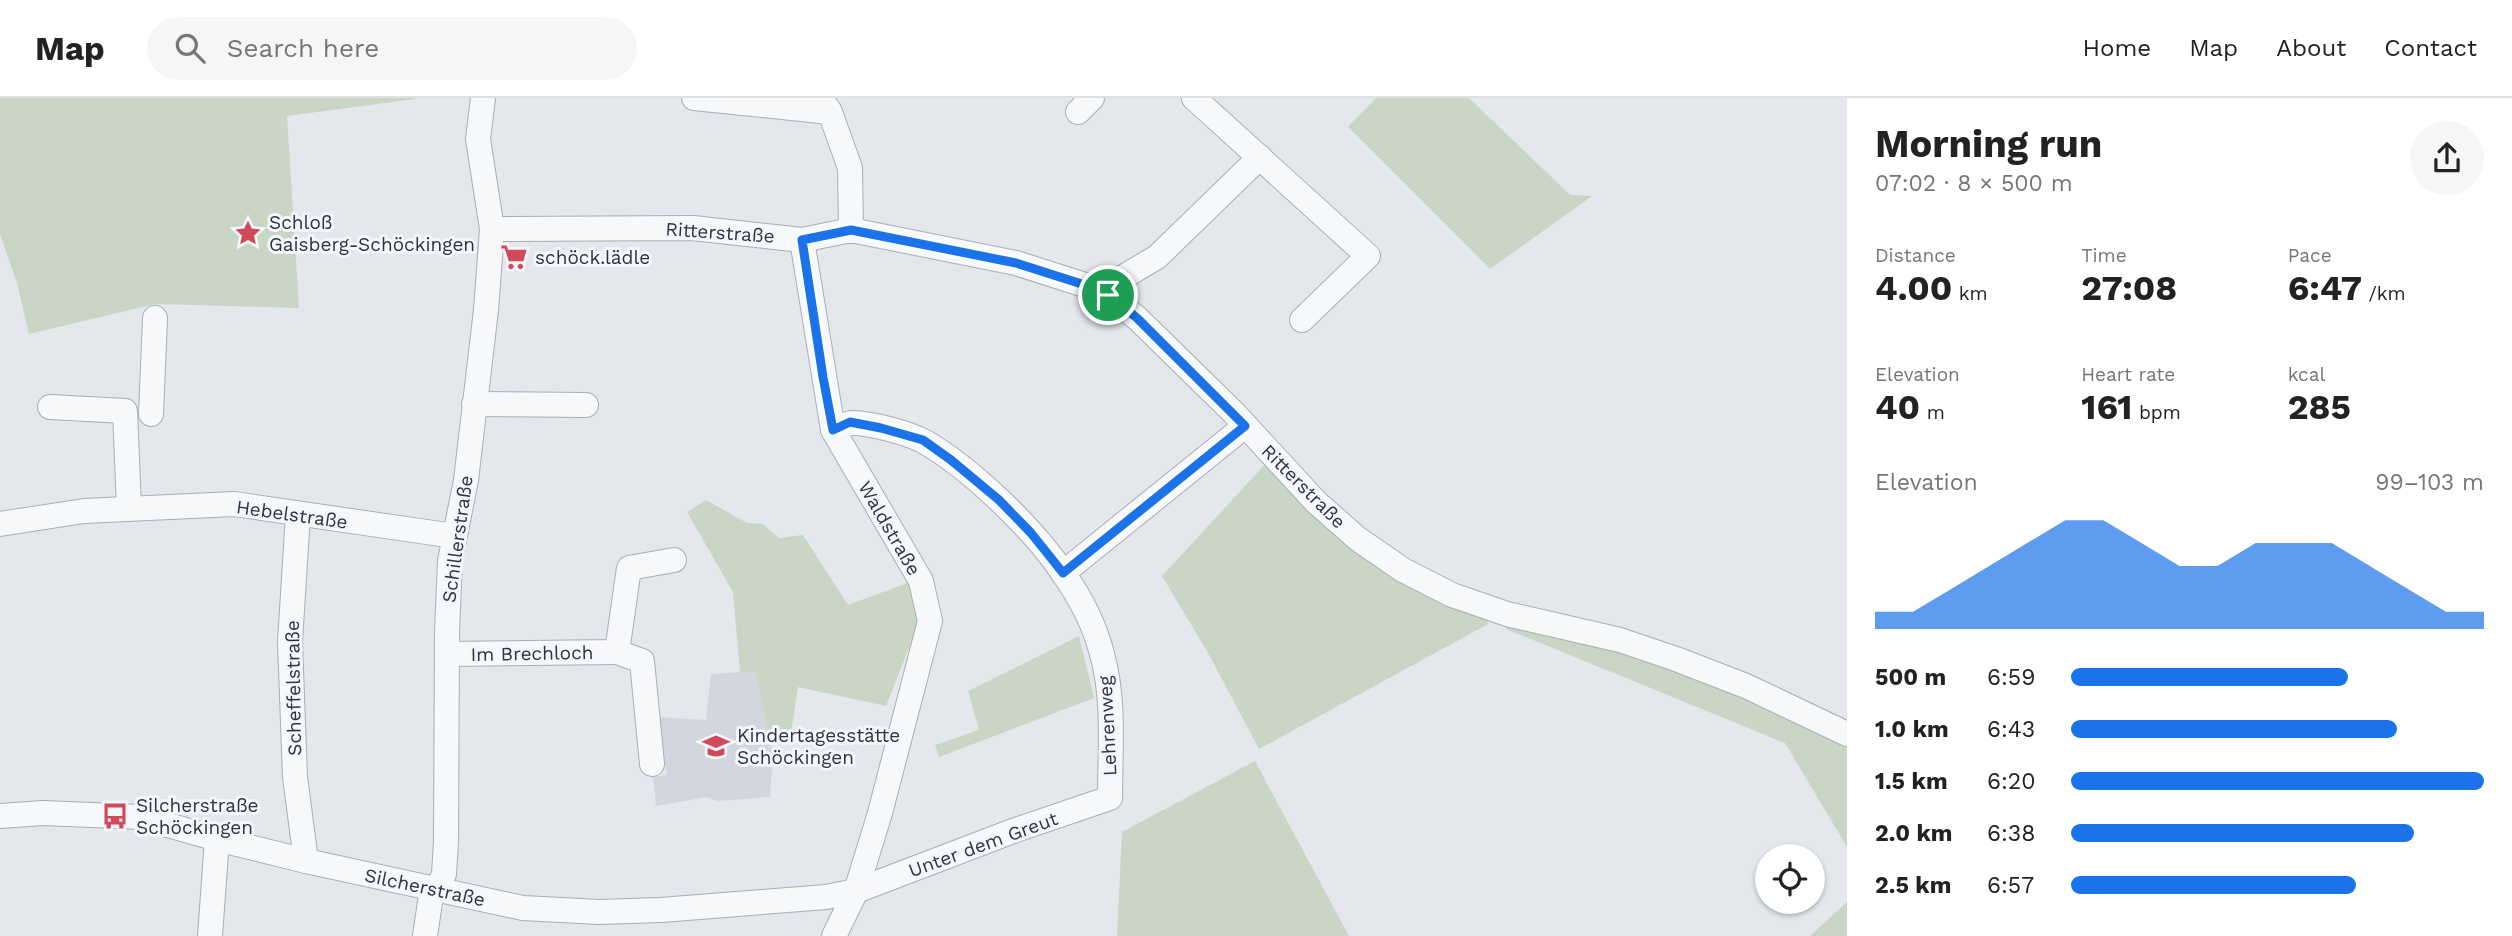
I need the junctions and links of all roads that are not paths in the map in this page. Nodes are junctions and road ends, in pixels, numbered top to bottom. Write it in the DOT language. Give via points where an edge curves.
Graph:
graph roads {
  1 [pos="483,98"];
  2 [pos="694,98"];
  3 [pos="1194,98"];
  4 [pos="826,105"];
  5 [pos="1260,157"];
  6 [pos="492,229"];
  7 [pos="851,230"];
  8 [pos="802,240"];
  9 [pos="1108,295"];
  10 [pos="155,318"];
  11 [pos="1301,320"];
  12 [pos="474,404"];
  13 [pos="586,405"];
  14 [pos="50,407"];
  15 [pos="125,411"];
  16 [pos="1245,426"];
  17 [pos="833,430"];
  18 [pos="129,508"];
  19 [pos="298,514"];
  20 [pos="0,524"];
  21 [pos="454,536"];
  22 [pos="674,560"];
  23 [pos="1063,573"];
  24 [pos="617,652"];
  25 [pos="447,654"];
  26 [pos="1847,734"];
  27 [pos="652,764"];
  28 [pos="1110,798"];
  29 [pos="0,817"];
  30 [pos="217,839"];
  31 [pos="306,861"];
  32 [pos="856,891"];
  33 [pos="434,896"];
  34 [pos="210,936"];
  35 [pos="425,936"];
  36 [pos="834,936"];
  1 -- 6 [label="street, Schillerstraße" via="478,139"];
  2 -- 4 [label="street"];
  3 -- 5 [label="street"];
  4 -- 7 [label="street" via="850,168"];
  5 -- 9 [label="street" via="1157,257 1121,279"];
  5 -- 11 [label="street" via="1368,256"];
  6 -- 8 [label="street, Ritterstraße" via="693,228"];
  6 -- 12 [label="street, Schillerstraße"];
  7 -- 8 [label="street, Ritterstraße"];
  7 -- 9 [label="street, Ritterstraße" via="1016,263"];
  8 -- 17 [label="street, Waldstraße"];
  9 -- 16 [label="street, Ritterstraße"];
  10 -- 15 [label="street" via="155,415"];
  12 -- 13 [label="street"];
  12 -- 21 [label="street, Schillerstraße" via="462,510"];
  14 -- 15 [label="street"];
  15 -- 18 [label="street"];
  16 -- 23 [label="street"];
  16 -- 26 [label="street, Ritterstraße" via="1315,502 1403,570 1507,614 1620,640 1676,659"];
  17 -- 23 [label="street, Lehrenweg" via="850,422 923,440 999,500"];
  17 -- 32 [label="street, Waldstraße" via="921,581 930,621"];
  18 -- 19 [label="street, Hebelstraße" via="234,504"];
  18 -- 20 [label="street, Hebelstraße"];
  19 -- 21 [label="street, Hebelstraße"];
  19 -- 31 [label="street, Scheffelstraße" via="290,642 295,776"];
  21 -- 25 [label="street, Schillerstraße"];
  22 -- 24 [label="street, Im Brechloch" via="629,568"];
  23 -- 28 [label="street, Lehrenweg" via="1087,614 1102,655 1109,698"];
  24 -- 25 [label="street, Im Brechloch"];
  24 -- 27 [label="street, Im Brechloch" via="642,662"];
  25 -- 33 [label="street, Schillerstraße" via="446,842 444,874"];
  28 -- 32 [label="street, Unter dem Greut"];
  29 -- 30 [label="street, Silcherstraße" via="43,813 140,817"];
  30 -- 31 [label="street, Silcherstraße"];
  30 -- 34 [label="street"];
  31 -- 33 [label="street, Silcherstraße"];
  32 -- 33 [label="street, Silcherstraße" via="826,897 599,912"];
  32 -- 36 [label="street, Waldstraße"];
  33 -- 35 [label="street, Schillerstraße"];
}
